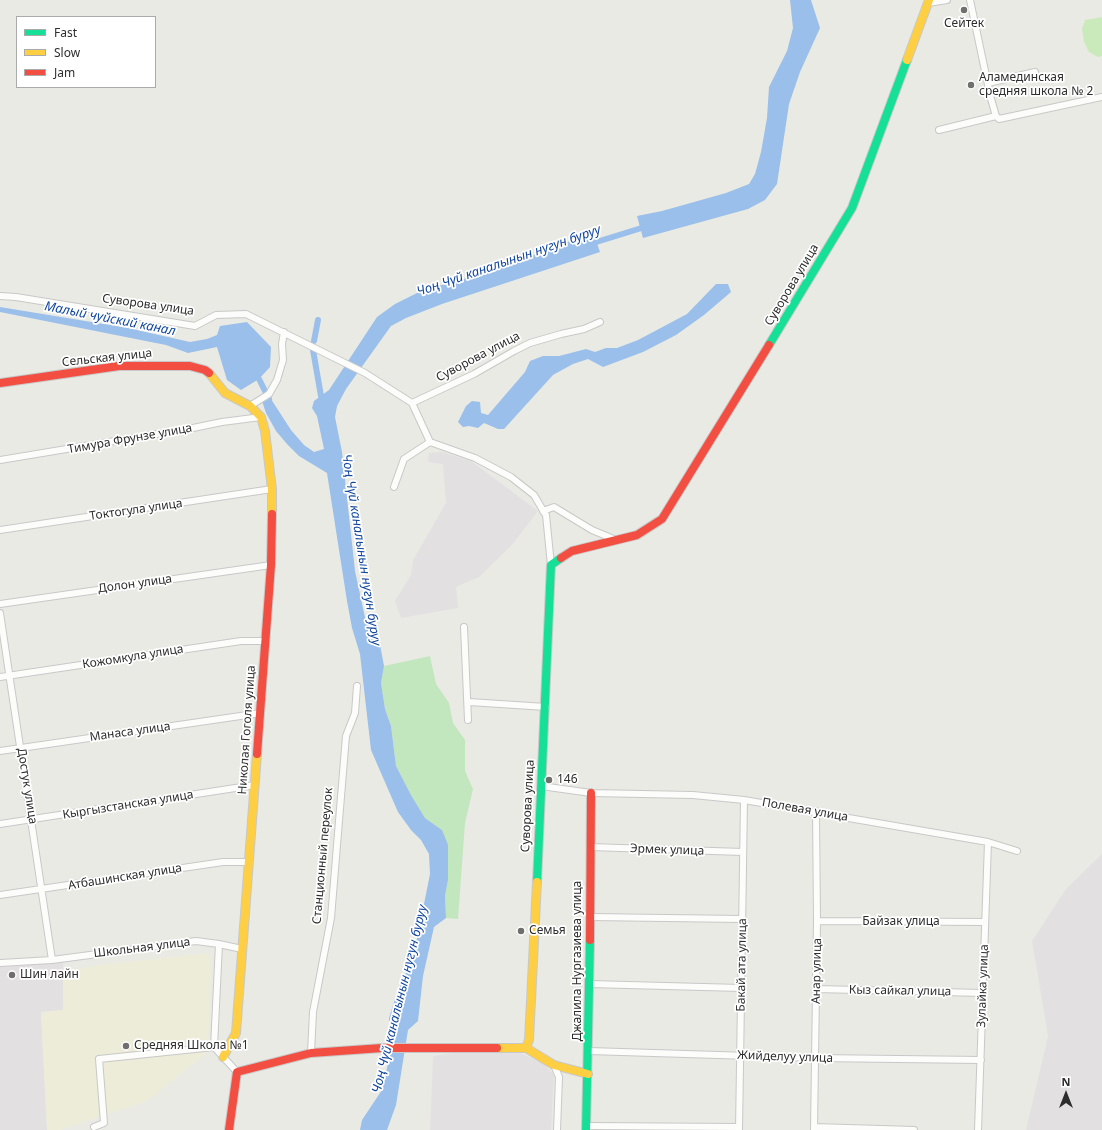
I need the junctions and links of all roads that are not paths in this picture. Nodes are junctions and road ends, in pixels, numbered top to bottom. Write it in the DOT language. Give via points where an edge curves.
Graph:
graph roads {
  1 [pos="947,0"];
  2 [pos="970,0"];
  3 [pos="928,1"];
  4 [pos="1035,72"];
  5 [pos="988,83"];
  6 [pos="1102,97"];
  7 [pos="996,116"];
  8 [pos="939,130"];
  9 [pos="0,296"];
  10 [pos="600,322"];
  11 [pos="284,332"];
  12 [pos="0,383"];
  13 [pos="412,403"];
  14 [pos="250,406"];
  15 [pos="261,417"];
  16 [pos="430,442"];
  17 [pos="0,460"];
  18 [pos="394,487"];
  19 [pos="272,489"];
  20 [pos="543,511"];
  21 [pos="0,530"];
  22 [pos="616,540"];
  23 [pos="271,565"];
  24 [pos="551,565"];
  25 [pos="0,604"];
  26 [pos="0,613"];
  27 [pos="464,627"];
  28 [pos="266,641"];
  29 [pos="9,676"];
  30 [pos="0,677"];
  31 [pos="357,686"];
  32 [pos="469,702"];
  33 [pos="546,707"];
  34 [pos="261,714"];
  35 [pos="468,720"];
  36 [pos="21,748"];
  37 [pos="0,751"];
  38 [pos="255,785"];
  39 [pos="541,786"];
  40 [pos="590,793"];
  41 [pos="744,800"];
  42 [pos="816,811"];
  43 [pos="32,820"];
  44 [pos="0,824"];
  45 [pos="988,842"];
  46 [pos="590,847"];
  47 [pos="1017,851"];
  48 [pos="743,852"];
  49 [pos="249,862"];
  50 [pos="42,890"];
  51 [pos="0,894"];
  52 [pos="590,917"];
  53 [pos="742,920"];
  54 [pos="817,921"];
  55 [pos="985,922"];
  56 [pos="219,944"];
  57 [pos="242,949"];
  58 [pos="52,960"];
  59 [pos="0,963"];
  60 [pos="590,984"];
  61 [pos="741,988"];
  62 [pos="816,989"];
  63 [pos="983,992"];
  64 [pos="214,1047"];
  65 [pos="526,1048"];
  66 [pos="589,1051"];
  67 [pos="311,1053"];
  68 [pos="740,1056"];
  69 [pos="223,1057"];
  70 [pos="815,1058"];
  71 [pos="981,1060"];
  72 [pos="554,1065"];
  73 [pos="237,1072"];
  74 [pos="588,1074"];
  75 [pos="94,1127"];
  76 [pos="586,1128"];
  77 [pos="739,1129"];
  78 [pos="814,1129"];
  79 [pos="229,1130"];
  80 [pos="557,1130"];
  81 [pos="914,1130"];
  82 [pos="978,1130"];
  1 -- 3 [label="street"];
  2 -- 5 [label="street"];
  3 -- 22 [label="street, Суворова улица" via="852,208 662,519 637,534"];
  4 -- 5 [label="street"];
  5 -- 7 [label="street"];
  6 -- 7 [label="street" via="1004,119"];
  7 -- 8 [label="street"];
  9 -- 11 [label="street, Суворова улица" via="196,326 216,315 246,314"];
  10 -- 13 [label="street, Суворова улица" via="584,329 530,343 474,374"];
  11 -- 13 [label="street, Суворова улица" via="365,372"];
  11 -- 14 [label="street" via="283,360 278,380 269,394"];
  12 -- 14 [label="street, Сельская улица" via="119,366 190,366 205,370 215,378 225,392"];
  13 -- 16 [label="street"];
  14 -- 15 [label="street"];
  15 -- 17 [label="street, Тимура Фрунзе улица"];
  15 -- 19 [label="street, Николая Гоголя улица"];
  16 -- 18 [label="street" via="404,459"];
  16 -- 20 [label="street, Суворова улица" via="475,458 511,477 534,495"];
  19 -- 21 [label="street, Токтогула улица"];
  19 -- 23 [label="street, Николая Гоголя улица"];
  20 -- 22 [label="street" via="554,507 592,530"];
  20 -- 24 [label="street, Суворова улица" via="546,515"];
  22 -- 24 [label="street, Суворова улица" via="572,551"];
  23 -- 25 [label="street, Долон улица"];
  23 -- 28 [label="street, Николая Гоголя улица"];
  24 -- 33 [label="street, Суворова улица"];
  26 -- 29 [label="street, Достук улица"];
  27 -- 32 [label="street"];
  28 -- 29 [label="street, Кожомкула улица" via="241,641"];
  28 -- 34 [label="street, Николая Гоголя улица"];
  29 -- 30 [label="street, Кожомкула улица"];
  29 -- 36 [label="street, Достук улица"];
  31 -- 67 [label="street, Станционный переулок" via="355,713 346,736 331,918 313,1012"];
  32 -- 33 [label="street"];
  32 -- 35 [label="street"];
  33 -- 39 [label="street, Суворова улица"];
  34 -- 36 [label="street, Манаса улица"];
  34 -- 38 [label="street, Николая Гоголя улица"];
  36 -- 37 [label="street, Манаса улица"];
  36 -- 43 [label="street, Достук улица"];
  38 -- 43 [label="street, Кыргызстанская улица"];
  38 -- 49 [label="street, Николая Гоголя улица"];
  39 -- 40 [label="street, Полевая улица"];
  39 -- 65 [label="street, Суворова улица" via="529,1040"];
  40 -- 41 [label="street, Полевая улица" via="693,795"];
  40 -- 46 [label="street, Джалила Нургазиева улица"];
  41 -- 42 [label="street, Полевая улица"];
  41 -- 48 [label="street, Бакай ата улица"];
  42 -- 45 [label="street, Полевая улица"];
  42 -- 54 [label="street, Анар улица"];
  43 -- 44 [label="street, Кыргызстанская улица"];
  43 -- 50 [label="street, Достук улица"];
  45 -- 47 [label="street, Полевая улица"];
  45 -- 55 [label="street, Зулайка улица"];
  46 -- 48 [label="street, Эрмек улица"];
  46 -- 52 [label="street, Джалила Нургазиева улица"];
  48 -- 53 [label="street, Бакай ата улица"];
  49 -- 50 [label="street, Атбашинская улица" via="223,862"];
  49 -- 57 [label="street, Николая Гоголя улица"];
  50 -- 51 [label="street, Атбашинская улица"];
  50 -- 58 [label="street, Достук улица"];
  52 -- 53 [label="street"];
  52 -- 60 [label="street, Джалила Нургазиева улица"];
  53 -- 61 [label="street, Бакай ата улица"];
  54 -- 55 [label="street, Байзак улица"];
  54 -- 62 [label="street, Анар улица"];
  55 -- 63 [label="street, Зулайка улица"];
  56 -- 57 [label="street, Школьная улица"];
  56 -- 58 [label="street, Школьная улица" via="196,941"];
  56 -- 64 [label="street"];
  57 -- 69 [label="street, Николая Гоголя улица" via="236,1033"];
  58 -- 59 [label="street, Школьная улица"];
  60 -- 61 [label="street"];
  60 -- 66 [label="street, Джалила Нургазиева улица"];
  61 -- 68 [label="street, Бакай ата улица"];
  62 -- 63 [label="street, Кыз сайкал улица"];
  62 -- 70 [label="street, Анар улица"];
  63 -- 71 [label="street, Зулайка улица"];
  64 -- 69 [label="street"];
  64 -- 75 [label="street" via="99,1059 104,1123"];
  65 -- 67 [label="street" via="382,1048"];
  65 -- 72 [label="street"];
  66 -- 68 [label="street, Жийделуу улица"];
  66 -- 74 [label="street, Джалила Нургазиева улица"];
  67 -- 73 [label="street"];
  68 -- 70 [label="street, Жийделуу улица"];
  68 -- 77 [label="street, Бакай ата улица"];
  69 -- 73 [label="street"];
  70 -- 71 [label="street, Жийделуу улица"];
  70 -- 78 [label="street, Анар улица"];
  71 -- 82 [label="street, Зулайка улица"];
  72 -- 74 [label="street"];
  72 -- 80 [label="street" via="559,1077"];
  73 -- 79 [label="street"];
  74 -- 76 [label="street, Джалила Нургазиева улица"];
  76 -- 77 [label="street"];
  78 -- 81 [label="street"];
}
